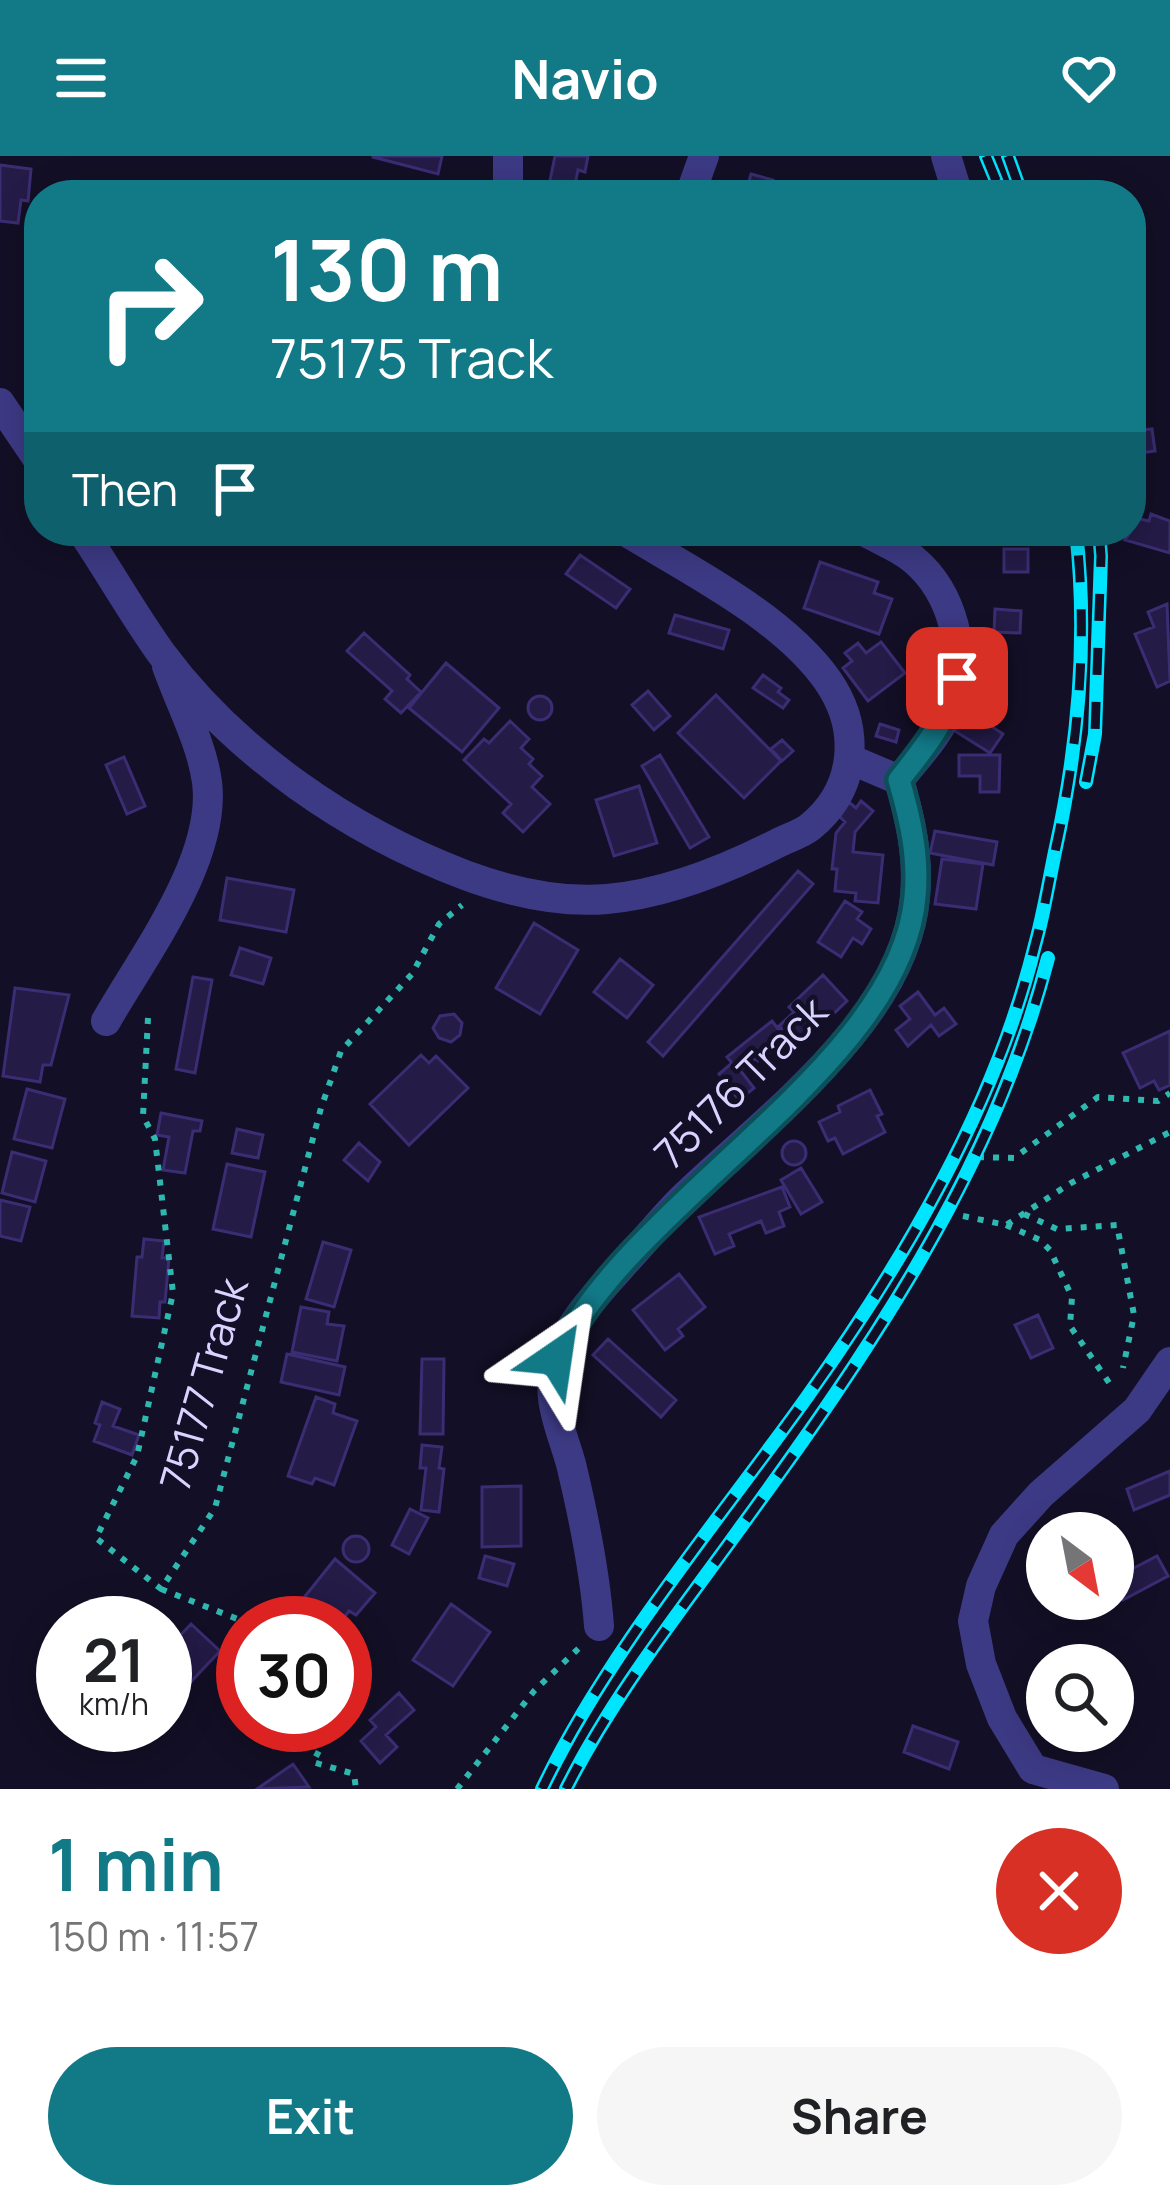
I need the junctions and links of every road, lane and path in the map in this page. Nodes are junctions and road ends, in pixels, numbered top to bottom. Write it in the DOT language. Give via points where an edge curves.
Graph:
graph roads {
  1 [pos="0,403"];
  2 [pos="24,439"];
  3 [pos="92,546"];
  4 [pos="650,546"];
  5 [pos="890,546"];
  6 [pos="163,655"];
  7 [pos="852,760"];
  8 [pos="899,780"];
  9 [pos="490,883"];
  10 [pos="148,1018"];
  11 [pos="106,1021"];
  12 [pos="1170,1093"];
  13 [pos="1170,1132"];
  14 [pos="978,1157"];
  15 [pos="1024,1214"];
  16 [pos="963,1216"];
  17 [pos="1006,1225"];
  18 [pos="1170,1362"];
  19 [pos="161,1589"];
  20 [pos="216,1611"];
  21 [pos="599,1626"];
  22 [pos="318,1752"];
  23 [pos="1026,1779"];
  24 [pos="356,1789"];
  25 [pos="457,1789"];
  26 [pos="1104,1789"];
  1 -- 2 [label="street"];
  3 -- 6 [label="street"];
  4 -- 7 [label="street" via="790,638 828,681"];
  5 -- 8 [label="street" via="938,590 959,649 952,704"];
  6 -- 9 [label="street" via="295,786"];
  6 -- 11 [label="street" via="206,778 205,829"];
  7 -- 8 [label="street"];
  7 -- 9 [label="street" via="838,794 810,826 720,873 608,899"];
  8 -- 21 [label="street, 75176 Track" via="913,830 915,898 886,984 861,1024 785,1105 678,1203 570,1330 556,1358 554,1414"];
  9 -- 19 [label="path, 75177 Track" via="439,923 412,974 341,1051 215,1508"];
  10 -- 19 [label="path, 75177 Track" via="142,1116 155,1139 173,1293 136,1456 96,1538"];
  12 -- 14 [label="path" via="1158,1101 1098,1096 1014,1158"];
  13 -- 15 [label="path"];
  15 -- 17 [label="path"];
  15 -- 17 [label="path" via="1058,1229 1118,1225 1134,1315 1118,1395 1070,1326 1072,1297 1050,1250"];
  16 -- 17 [label="path"];
  18 -- 23 [label="street" via="1137,1410 1004,1535 981,1586 973,1621 981,1664"];
  19 -- 20 [label="path"];
  21 -- 25 [label="path" via="534,1691"];
  22 -- 24 [label="path" via="313,1762 354,1774"];
  23 -- 26 [label="street"];
}
